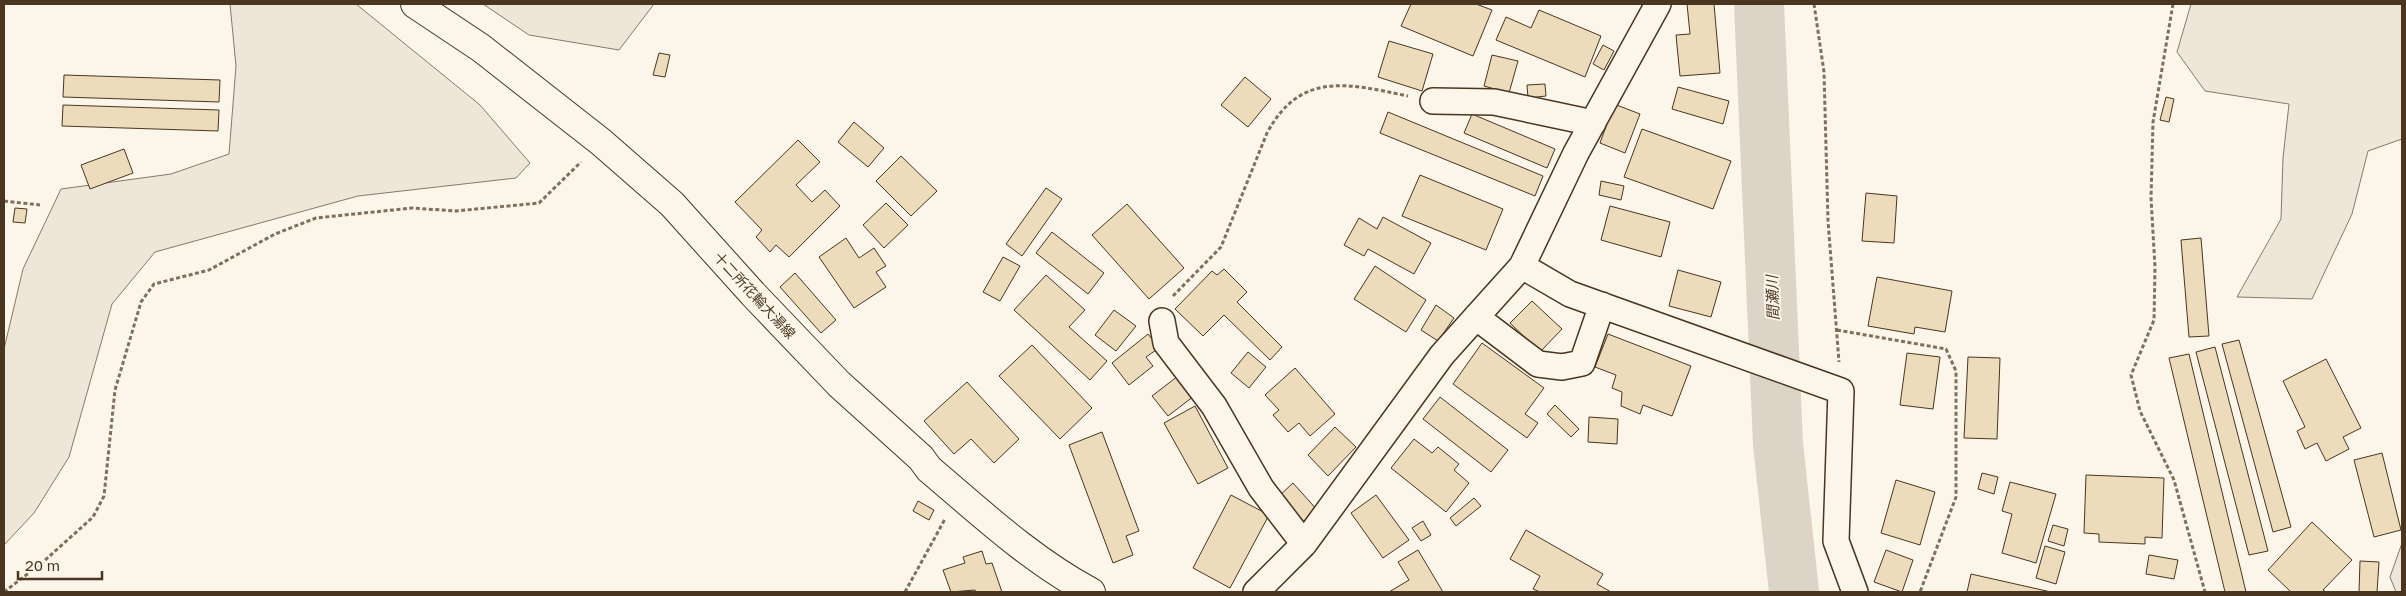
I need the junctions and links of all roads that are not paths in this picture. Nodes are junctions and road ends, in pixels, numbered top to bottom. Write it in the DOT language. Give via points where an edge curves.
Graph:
graph roads {
  1 [pos="414,4"];
  2 [pos="1658,4"];
  3 [pos="1433,101"];
  4 [pos="1593,123"];
  5 [pos="1522,266"];
  6 [pos="1602,305"];
  7 [pos="1476,317"];
  8 [pos="1162,321"];
  9 [pos="1304,544"];
  10 [pos="1091,592"];
  11 [pos="1256,592"];
  12 [pos="1855,592"];
  1 -- 10 [label="main road, 十二所花輪大湯線" via="481,48 672,204 839,384 921,458 929,469 1014,540"];
  2 -- 4 [label="street"];
  3 -- 4 [label="street" via="1494,102"];
  4 -- 5 [label="street"];
  5 -- 6 [label="street" via="1570,294"];
  5 -- 7 [label="street"];
  6 -- 7 [label="street" via="1582,363 1562,367 1538,364"];
  6 -- 12 [label="street" via="1842,391 1836,540"];
  7 -- 9 [label="street" via="1442,355"];
  8 -- 9 [label="street" via="1166,343 1214,406 1260,488"];
  9 -- 11 [label="street"];
}
